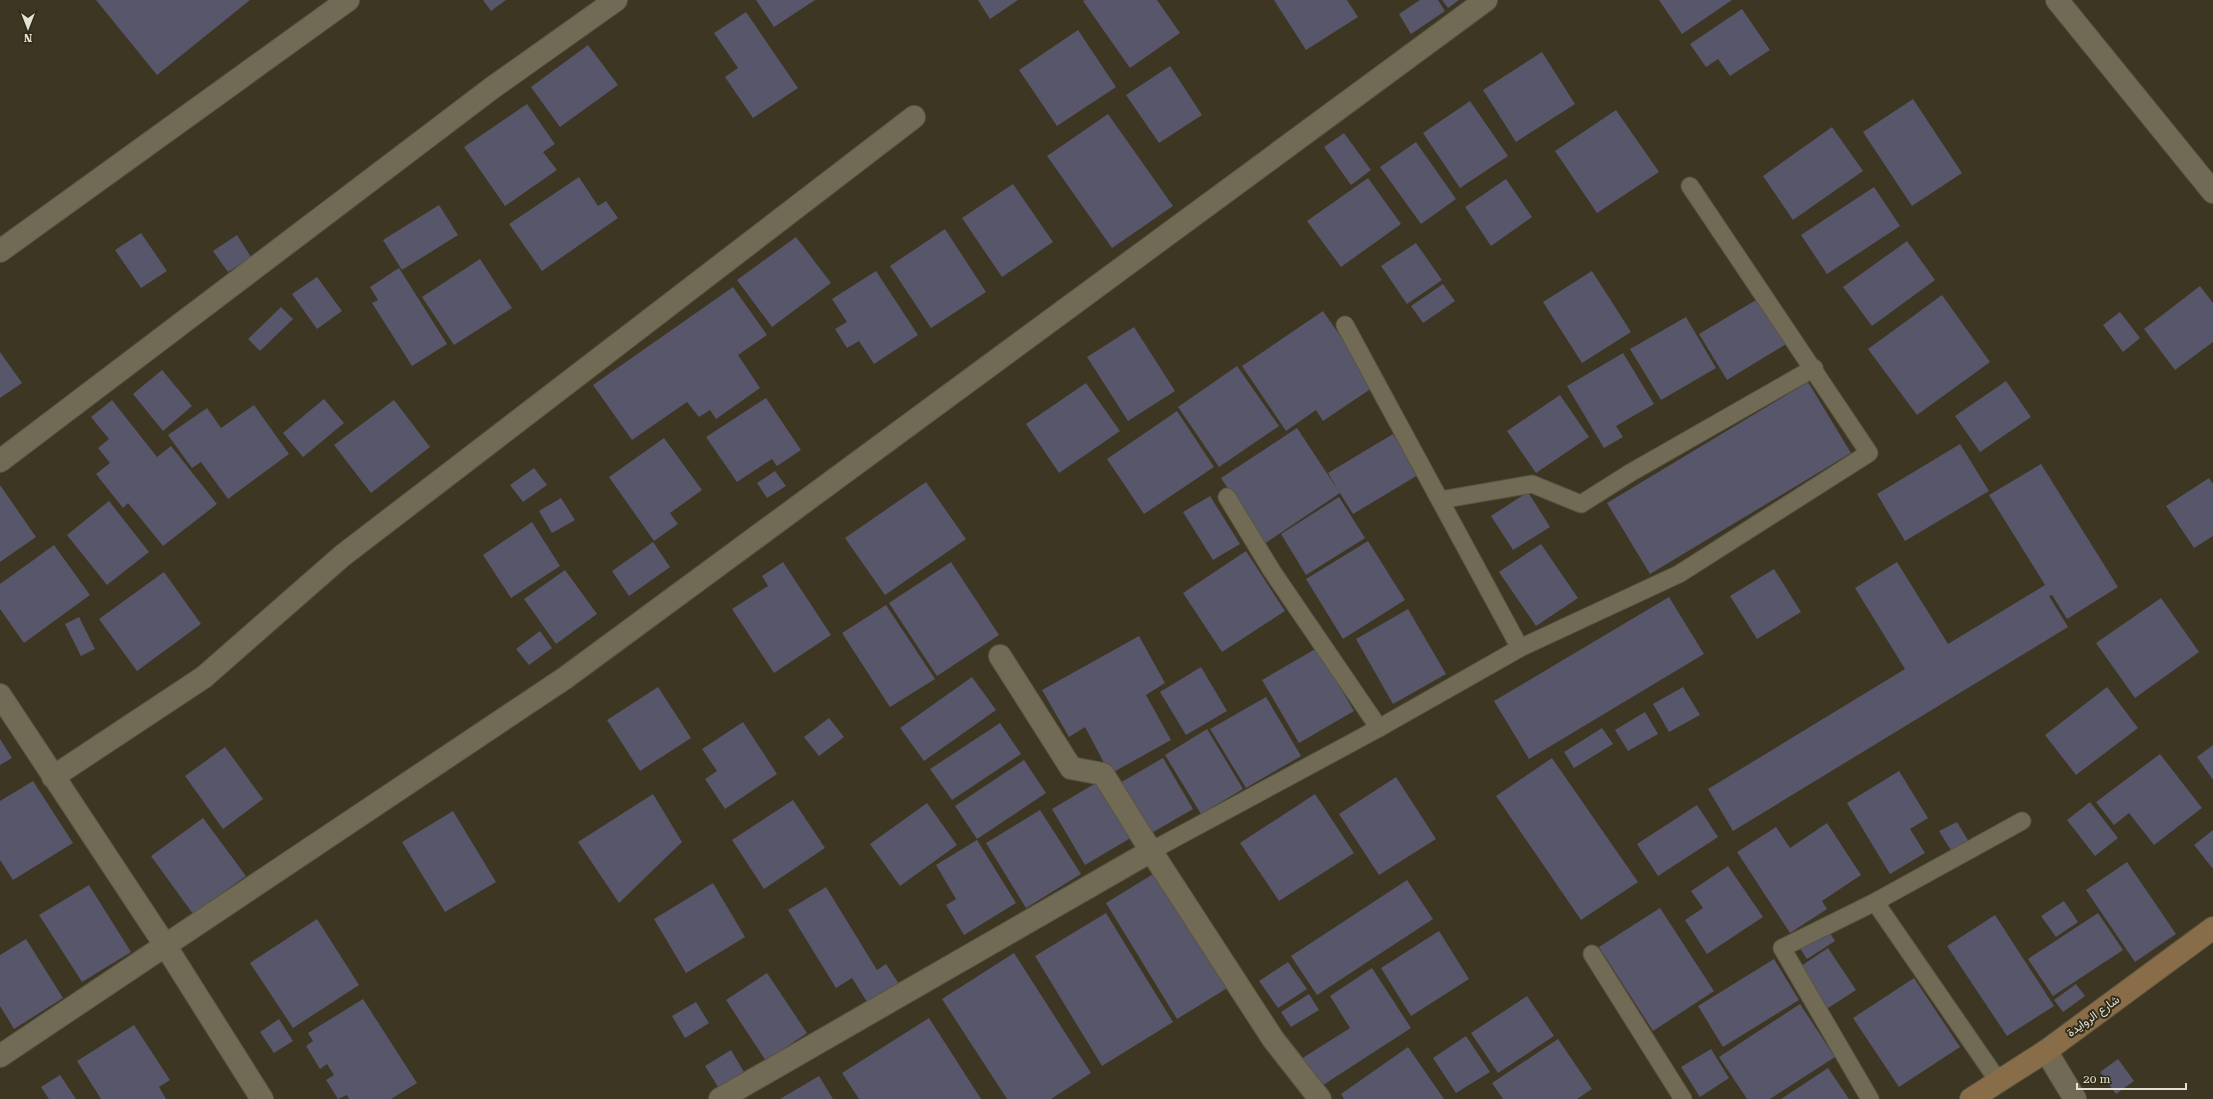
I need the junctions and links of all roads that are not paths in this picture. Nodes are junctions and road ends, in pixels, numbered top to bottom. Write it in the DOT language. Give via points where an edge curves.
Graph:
graph roads {
  1 [pos="348,0"];
  2 [pos="616,0"];
  3 [pos="1486,0"];
  4 [pos="2057,0"];
  5 [pos="914,117"];
  6 [pos="1690,186"];
  7 [pos="2213,192"];
  8 [pos="0,251"];
  9 [pos="1345,324"];
  10 [pos="1814,368"];
  11 [pos="0,461"];
  12 [pos="1228,497"];
  13 [pos="1440,500"];
  14 [pos="1520,648"];
  15 [pos="1000,656"];
  16 [pos="0,695"];
  17 [pos="1379,728"];
  18 [pos="53,777"];
  19 [pos="2022,821"];
  20 [pos="1151,851"];
  21 [pos="1875,902"];
  22 [pos="2213,928"];
  23 [pos="165,945"];
  24 [pos="1592,954"];
  25 [pos="2046,1051"];
  26 [pos="0,1056"];
  27 [pos="1999,1082"];
  28 [pos="262,1099"];
  29 [pos="720,1099"];
  30 [pos="1320,1099"];
  31 [pos="1683,1099"];
  32 [pos="1870,1099"];
  33 [pos="1971,1099"];
  34 [pos="2075,1099"];
  1 -- 8 [label="street"];
  2 -- 11 [label="street" via="486,93"];
  3 -- 23 [label="street" via="565,678"];
  4 -- 7 [label="street"];
  5 -- 18 [label="street" via="342,556 204,676"];
  6 -- 10 [label="lane"];
  9 -- 13 [label="lane"];
  10 -- 13 [label="lane" via="1630,473 1581,504 1532,484"];
  10 -- 14 [label="lane" via="1869,453 1679,574"];
  12 -- 17 [label="lane" via="1272,571"];
  13 -- 14 [label="lane"];
  14 -- 17 [label="lane"];
  15 -- 20 [label="street" via="1071,768 1103,774"];
  16 -- 18 [label="street"];
  17 -- 20 [label="lane"];
  18 -- 23 [label="street"];
  19 -- 21 [label="lane"];
  20 -- 29 [label="street"];
  20 -- 30 [label="street" via="1273,1039"];
  21 -- 27 [label="lane"];
  21 -- 32 [label="lane" via="1782,948"];
  22 -- 25 [label="street, شارع الروايدة"];
  23 -- 26 [label="street"];
  23 -- 28 [label="street"];
  24 -- 31 [label="lane"];
  25 -- 27 [label="street, شارع الروايدة"];
  25 -- 34 [label="street"];
  27 -- 33 [label="street, شارع الروايدة"];
}
